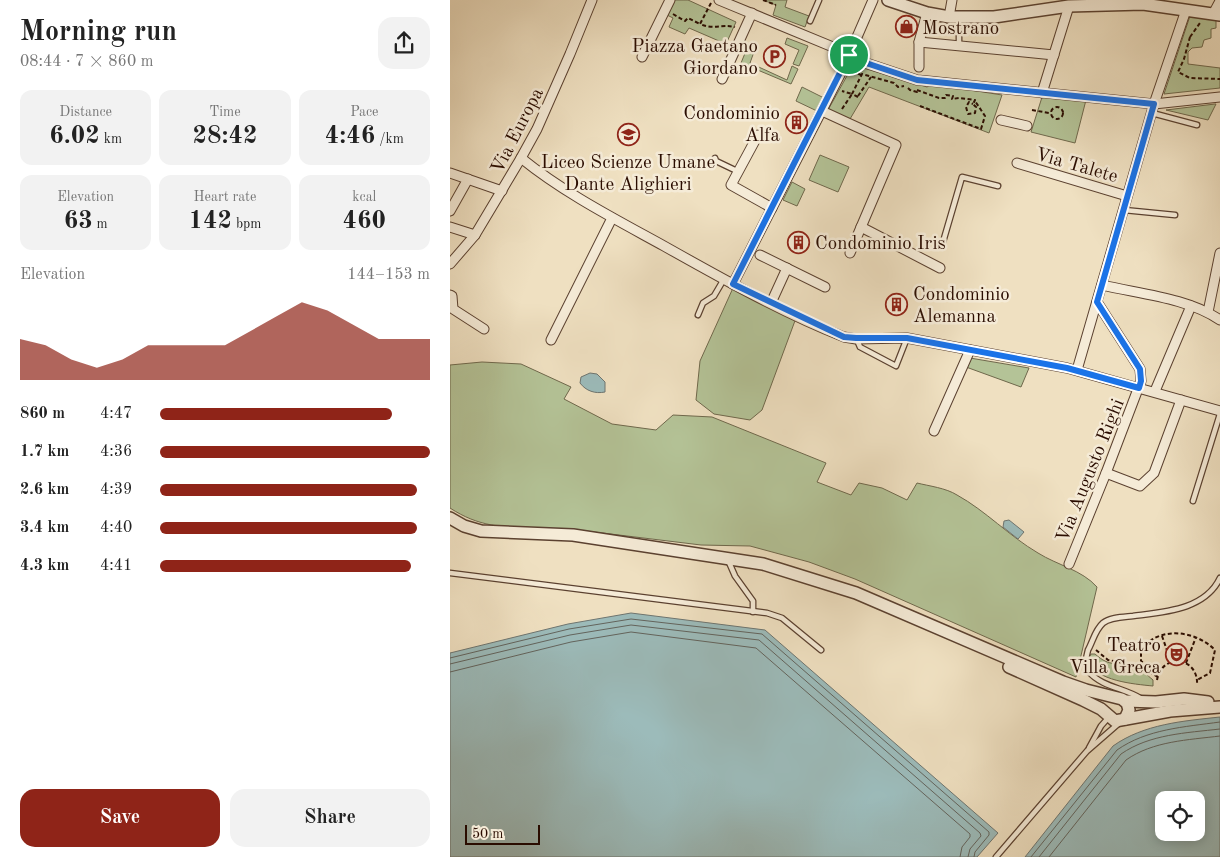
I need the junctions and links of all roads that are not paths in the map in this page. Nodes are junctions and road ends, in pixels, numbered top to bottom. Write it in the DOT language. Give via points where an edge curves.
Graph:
graph roads {
  1 [pos="592,0"];
  2 [pos="719,0"];
  3 [pos="819,0"];
  4 [pos="873,0"];
  5 [pos="888,0"];
  6 [pos="952,0"];
  7 [pos="1220,1"];
  8 [pos="668,2"];
  9 [pos="1069,3"];
  10 [pos="915,4"];
  11 [pos="1186,10"];
  12 [pos="752,13"];
  13 [pos="927,13"];
  14 [pos="1216,14"];
  15 [pos="954,17"];
  16 [pos="810,21"];
  17 [pos="920,42"];
  18 [pos="958,46"];
  19 [pos="849,55"];
  20 [pos="1054,55"];
  21 [pos="642,57"];
  22 [pos="918,67"];
  23 [pos="722,79"];
  24 [pos="1042,93"];
  25 [pos="1220,97"];
  26 [pos="1153,108"];
  27 [pos="822,111"];
  28 [pos="1001,120"];
  29 [pos="1197,125"];
  30 [pos="1028,126"];
  31 [pos="758,134"];
  32 [pos="521,158"];
  33 [pos="715,158"];
  34 [pos="1017,163"];
  35 [pos="739,172"];
  36 [pos="450,173"];
  37 [pos="468,179"];
  38 [pos="998,186"];
  39 [pos="502,191"];
  40 [pos="1128,196"];
  41 [pos="772,208"];
  42 [pos="1123,210"];
  43 [pos="450,211"];
  44 [pos="1175,215"];
  45 [pos="612,218"];
  46 [pos="450,227"];
  47 [pos="861,227"];
  48 [pos="475,234"];
  49 [pos="943,242"];
  50 [pos="850,252"];
  51 [pos="1220,253"];
  52 [pos="760,255"];
  53 [pos="450,264"];
  54 [pos="787,268"];
  55 [pos="940,268"];
  56 [pos="724,279"];
  57 [pos="733,284"];
  58 [pos="1102,285"];
  59 [pos="825,287"];
  60 [pos="450,295"];
  61 [pos="1097,302"];
  62 [pos="771,303"];
  63 [pos="1191,306"];
  64 [pos="1208,312"];
  65 [pos="698,315"];
  66 [pos="1220,320"];
  67 [pos="484,329"];
  68 [pos="856,338"];
  69 [pos="907,338"];
  70 [pos="550,340"];
  71 [pos="970,350"];
  72 [pos="1077,370"];
  73 [pos="1139,388"];
  74 [pos="1155,391"];
  75 [pos="1181,400"];
  76 [pos="1220,412"];
  77 [pos="934,431"];
  78 [pos="1106,473"];
  79 [pos="1193,501"];
  80 [pos="450,518"];
  81 [pos="727,557"];
  82 [pos="1069,564"];
  83 [pos="450,573"];
  84 [pos="1220,578"];
  85 [pos="815,581"];
  86 [pos="753,612"];
  87 [pos="820,650"];
  88 [pos="1122,699"];
  89 [pos="1146,702"];
  90 [pos="1220,703"];
  91 [pos="1220,707"];
  92 [pos="1108,715"];
  93 [pos="1123,719"];
  94 [pos="1087,751"];
  95 [pos="996,857"];
  1 -- 32 [label="street, Via Europa"];
  2 -- 12 [label="street"];
  3 -- 16 [label="lane"];
  4 -- 19 [label="street"];
  5 -- 10 [label="street"];
  6 -- 15 [label="street"];
  7 -- 14 [label="street"];
  8 -- 21 [label="street"];
  9 -- 11 [label="street" via="1148,4"];
  9 -- 15 [label="street" via="994,17"];
  9 -- 20 [label="street"];
  10 -- 13 [label="street"];
  11 -- 14 [label="street"];
  11 -- 26 [label="street"];
  12 -- 19 [label="street"];
  12 -- 23 [label="street"];
  13 -- 15 [label="street"];
  13 -- 17 [label="street"];
  15 -- 18 [label="lane"];
  17 -- 18 [label="street"];
  17 -- 22 [label="street"];
  18 -- 20 [label="street"];
  19 -- 24 [label="street" via="917,80"];
  19 -- 27 [label="street"];
  20 -- 24 [label="street"];
  24 -- 26 [label="street"];
  25 -- 26 [label="street"];
  26 -- 29 [label="lane"];
  26 -- 40 [label="street"];
  27 -- 41 [label="street"];
  27 -- 47 [label="street" via="896,145"];
  28 -- 30 [label="street"];
  31 -- 35 [label="street"];
  32 -- 39 [label="street, Via Europa"];
  32 -- 45 [label="street"];
  33 -- 35 [label="lane"];
  34 -- 40 [label="street, Via Talete"];
  35 -- 41 [label="street" via="732,186"];
  36 -- 37 [label="street"];
  37 -- 39 [label="street"];
  37 -- 43 [label="street"];
  38 -- 49 [label="lane" via="962,177"];
  39 -- 48 [label="street, Via Europa"];
  40 -- 42 [label="street"];
  41 -- 57 [label="street"];
  42 -- 44 [label="lane"];
  42 -- 58 [label="street"];
  45 -- 56 [label="street"];
  45 -- 70 [label="street"];
  46 -- 48 [label="street"];
  47 -- 50 [label="street"];
  47 -- 55 [label="street"];
  48 -- 53 [label="street, Via Europa"];
  51 -- 64 [label="street"];
  52 -- 54 [label="street"];
  54 -- 59 [label="street"];
  54 -- 62 [label="street"];
  56 -- 57 [label="street"];
  56 -- 65 [label="lane" via="714,296 703,303"];
  57 -- 62 [label="street"];
  58 -- 61 [label="street"];
  58 -- 63 [label="street"];
  60 -- 67 [label="street" via="453,309"];
  61 -- 72 [label="street"];
  61 -- 73 [label="street" via="1140,369"];
  62 -- 68 [label="street" via="844,337"];
  63 -- 64 [label="street"];
  63 -- 74 [label="street"];
  64 -- 66 [label="street"];
  68 -- 69 [label="street"];
  68 -- 69 [label="lane" via="860,347 896,366"];
  69 -- 71 [label="street"];
  71 -- 72 [label="street"];
  71 -- 77 [label="street"];
  72 -- 73 [label="street"];
  73 -- 74 [label="street"];
  73 -- 78 [label="street, Via Augusto Righi"];
  74 -- 75 [label="street"];
  75 -- 76 [label="street"];
  75 -- 78 [label="street" via="1154,473 1140,486"];
  76 -- 79 [label="lane"];
  78 -- 82 [label="street, Via Augusto Righi"];
  80 -- 81 [label="street" via="481,531 573,535"];
  81 -- 85 [label="street" via="763,564"];
  81 -- 86 [label="lane" via="735,576 753,601"];
  83 -- 86 [label="lane"];
  84 -- 89 [label="lane" via="1209,594 1189,605 1117,618 1104,622 1095,633 1087,653 1088,672"];
  85 -- 88 [label="street" via="856,593 1063,682"];
  85 -- 92 [label="street" via="1083,700"];
  86 -- 87 [label="lane" via="782,618"];
  88 -- 89 [label="street"];
  88 -- 92 [label="street" via="1112,699 1108,704"];
  88 -- 93 [label="street" via="1129,710"];
  89 -- 90 [label="street" via="1184,699"];
  91 -- 93 [label="street"];
  92 -- 93 [label="street" via="1115,721"];
  92 -- 94 [label="lane"];
  93 -- 94 [label="lane"];
  94 -- 95 [label="lane"];
}
